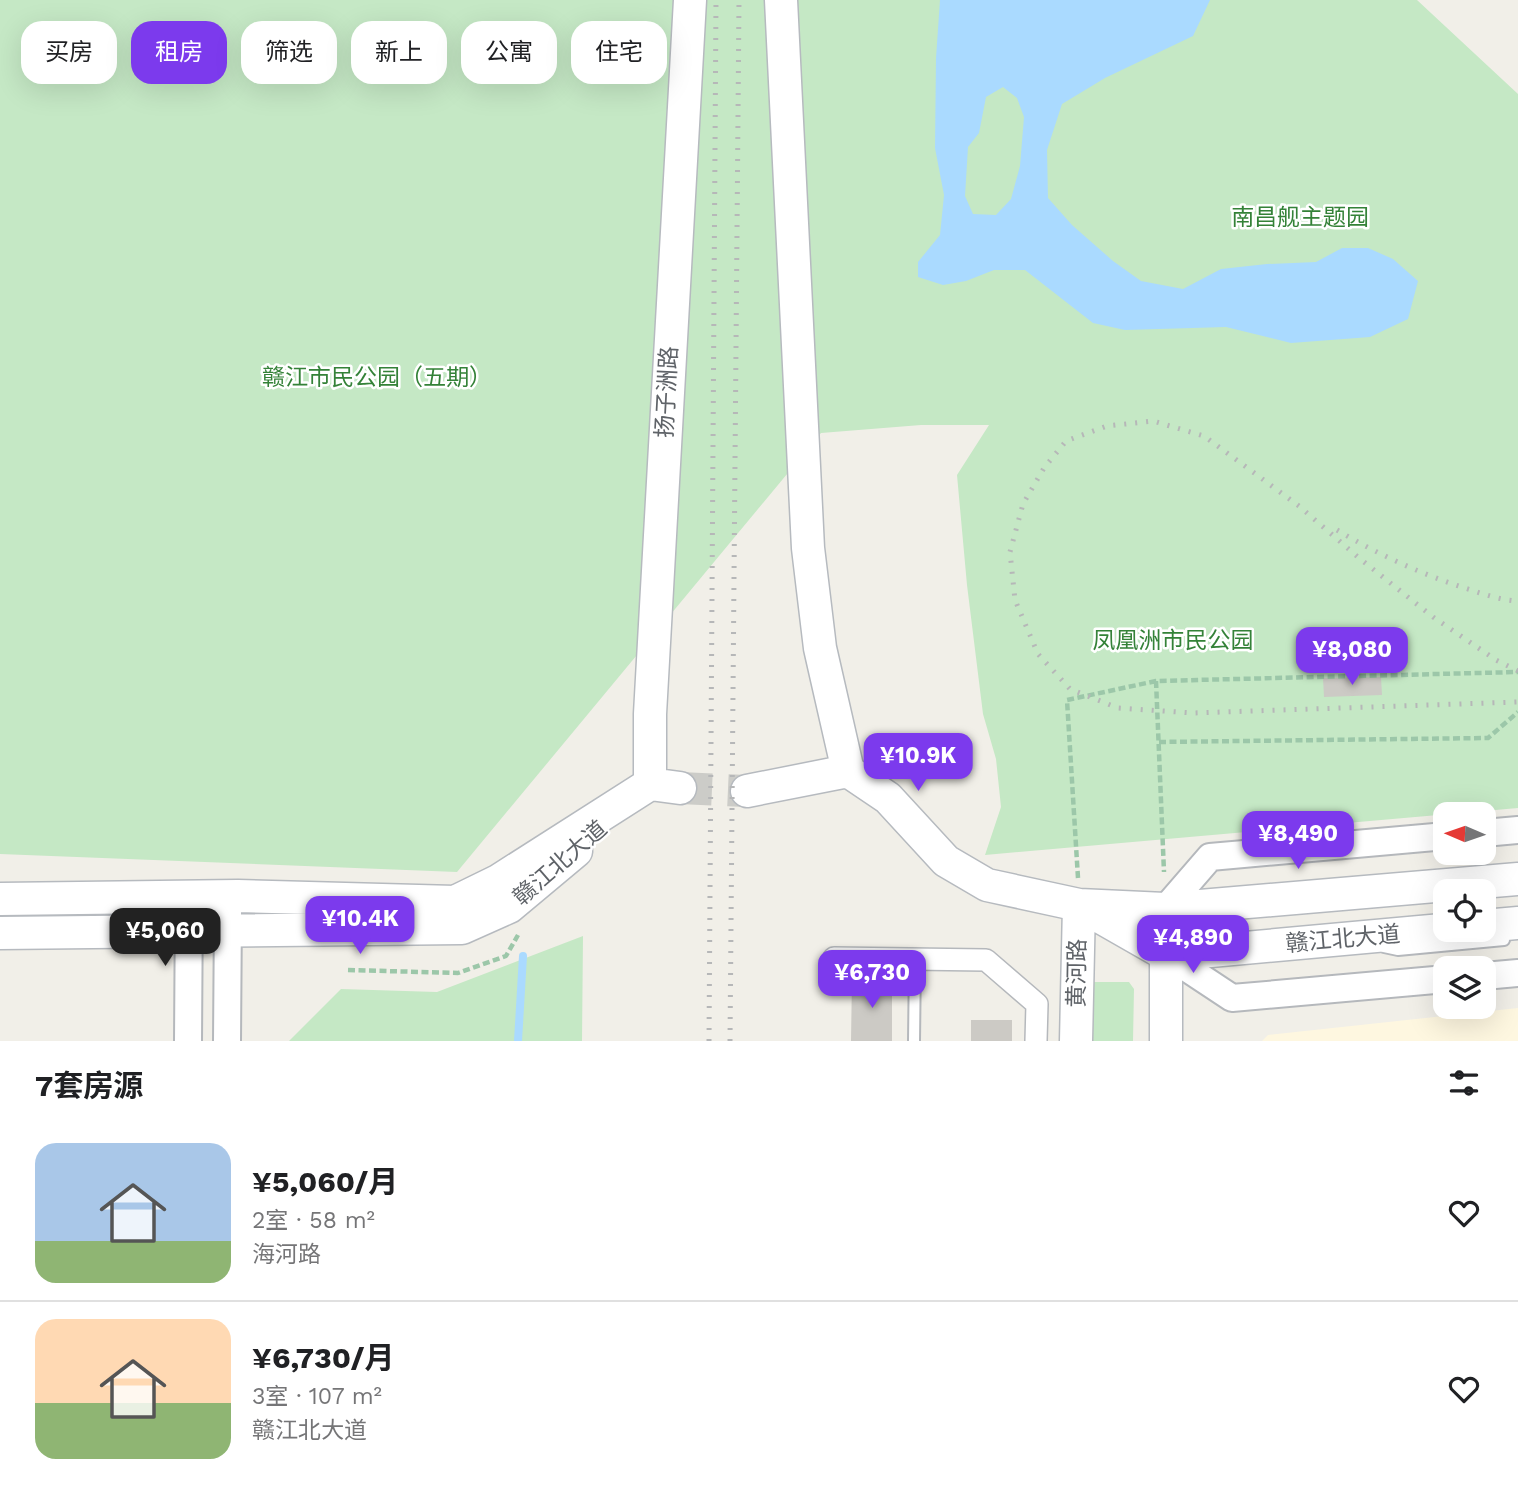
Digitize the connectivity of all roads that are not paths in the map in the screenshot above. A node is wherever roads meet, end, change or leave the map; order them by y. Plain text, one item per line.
1 (690, 0) edge
2 (780, 0) edge
3 (848, 771) junction
4 (665, 786) junction
5 (747, 791) tunnel mouth
6 (1518, 830) edge
7 (1496, 832) edge
8 (1433, 837) edge
9 (1518, 879) edge
10 (228, 896) junction
11 (189, 897) junction
12 (0, 899) edge
13 (1079, 905) junction
14 (1165, 909) junction
15 (1518, 923) edge
16 (1496, 925) edge
17 (1433, 931) edge
18 (189, 932) junction
19 (228, 932) junction
20 (0, 933) edge
21 (1347, 939) junction
22 (1518, 939) edge
23 (1167, 955) junction
24 (834, 958) dead end
25 (915, 959) junction
26 (1518, 973) edge
27 (1496, 975) edge
28 (1433, 980) edge
29 (188, 1041) edge
30 (226, 1041) edge
31 (914, 1041) edge
32 (1036, 1041) edge
33 (1076, 1041) edge
34 (1166, 1041) edge

1 - 4 main road, 扬子洲路
2 - 3 main road
3 - 5 main road
3 - 13 main road, 赣江北大道
4 - 10 main road, 赣江北大道
4 - 19 main road, 赣江北大道
6 - 7 street
8 - 14 street
9 - 14 main road, 赣江北大道
10 - 11 main road, 赣江北大道
10 - 19 street
11 - 12 main road, 赣江北大道
11 - 18 street
13 - 14 main road, 赣江北大道
13 - 23 main road, 赣江北大道
13 - 33 main road, 黄河路
14 - 23 main road
15 - 16 main road
17 - 21 main road, 赣江北大道
18 - 19 main road, 赣江北大道
18 - 20 main road, 赣江北大道
18 - 29 street
19 - 30 street
21 - 22 lane
21 - 23 main road, 赣江北大道
23 - 28 street
23 - 34 main road
24 - 25 street
25 - 31 lane
25 - 32 street
26 - 27 street

